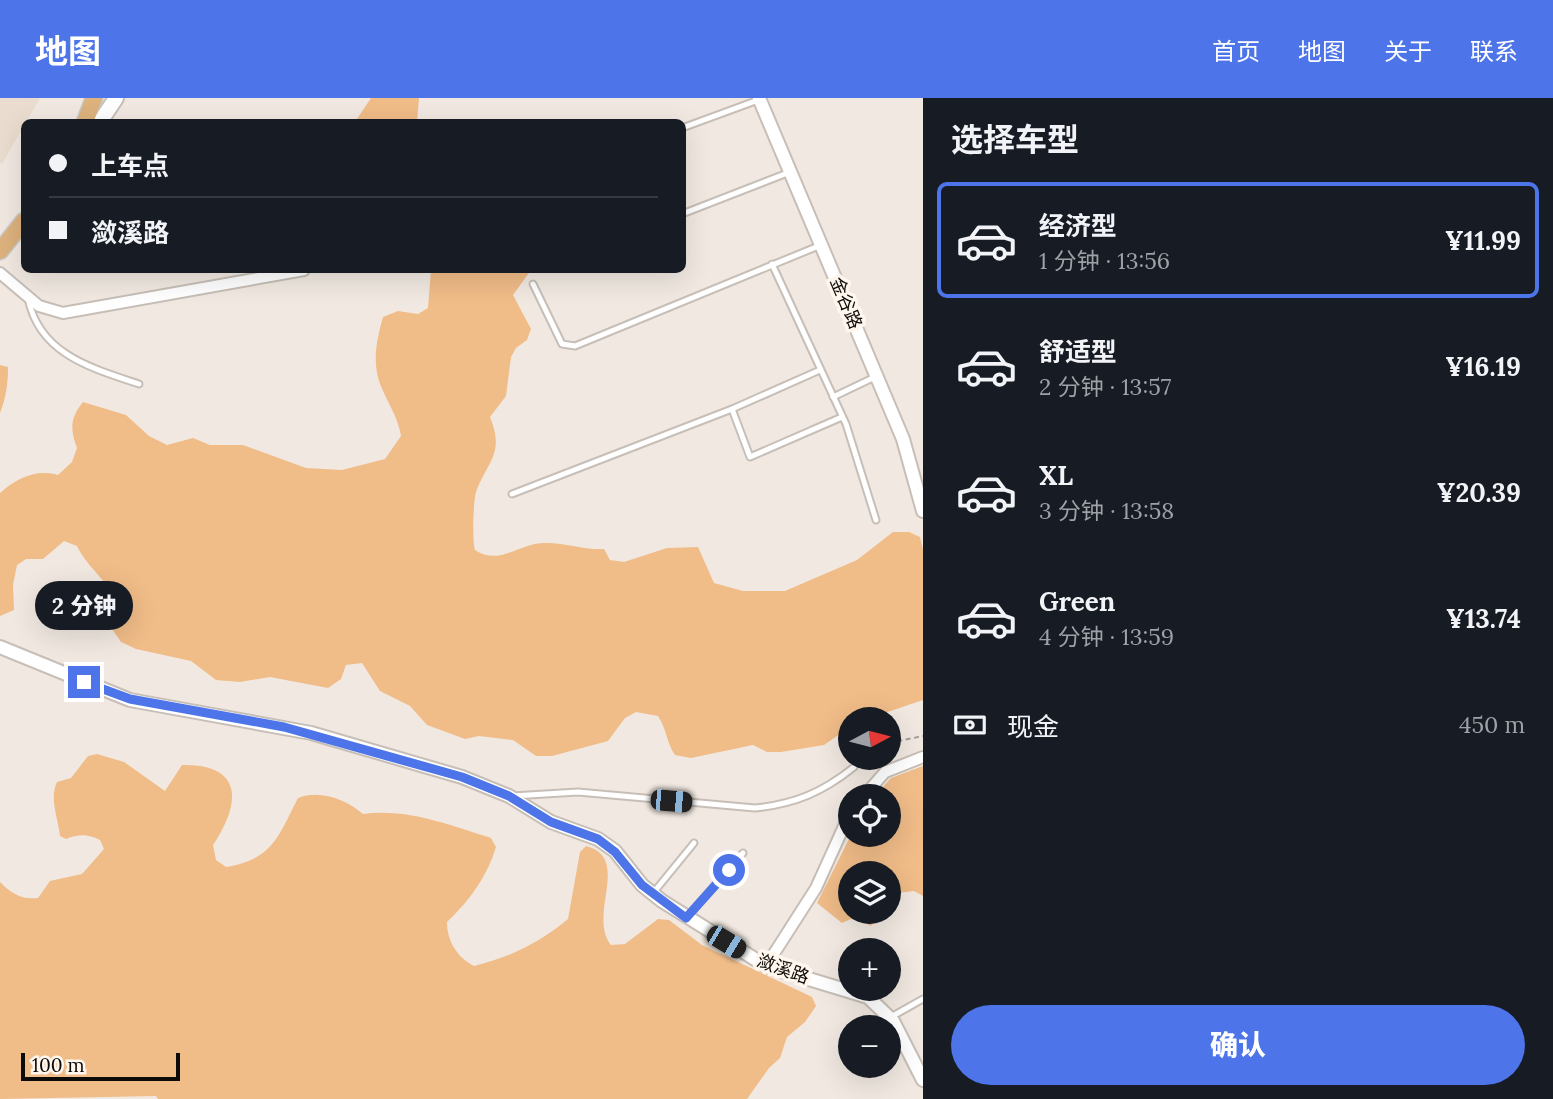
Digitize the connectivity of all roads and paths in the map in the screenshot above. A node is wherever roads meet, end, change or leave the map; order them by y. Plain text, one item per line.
1 (94, 98) edge
2 (116, 98) edge
3 (761, 99) edge
4 (86, 119) edge
5 (102, 119) edge
6 (686, 127) edge
7 (790, 172) junction
8 (686, 212) edge
9 (21, 225) edge
10 (821, 245) junction
11 (0, 251) edge
12 (772, 264) junction
13 (0, 273) edge
14 (287, 273) edge
15 (533, 284) dead end
16 (28, 298) junction
17 (820, 370) junction
18 (877, 376) junction
19 (139, 384) dead end
20 (833, 397) junction
21 (732, 409) junction
22 (842, 417) junction
23 (512, 494) dead end
24 (923, 511) edge
25 (876, 520) dead end
26 (0, 647) edge
27 (923, 736) edge
28 (901, 741) edge
29 (923, 757) edge
30 (850, 770) edge
31 (874, 784) edge
32 (509, 796) junction
33 (838, 839) edge
34 (694, 843) dead end
35 (743, 853) dead end
36 (653, 893) junction
37 (686, 918) junction
38 (766, 966) junction
39 (838, 988) edge
40 (923, 999) edge
41 (873, 1001) edge
42 (889, 1015) edge
43 (895, 1015) edge
44 (901, 1037) edge
45 (923, 1080) edge

1 - 4 main road
2 - 5 main road
3 - 6 lane
3 - 7 street, 金谷路
7 - 8 lane
7 - 10 street, 金谷路
9 - 11 main road
10 - 12 lane
10 - 18 street, 金谷路
12 - 15 lane
12 - 17 lane
13 - 16 street
14 - 16 street
16 - 19 lane
17 - 20 lane
17 - 21 lane
18 - 20 lane
18 - 24 street, 金谷路
20 - 22 lane
21 - 22 lane
21 - 23 lane
22 - 25 lane
26 - 32 street, 潋溪路
27 - 28 path
29 - 31 street
30 - 32 lane
32 - 36 street, 潋溪路
33 - 38 street
34 - 36 lane
35 - 37 lane
36 - 37 street, 潋溪路
37 - 38 street, 潋溪路
38 - 39 street, 潋溪路
40 - 43 lane
41 - 42 street, 潋溪路
44 - 45 street, 潋溪路

